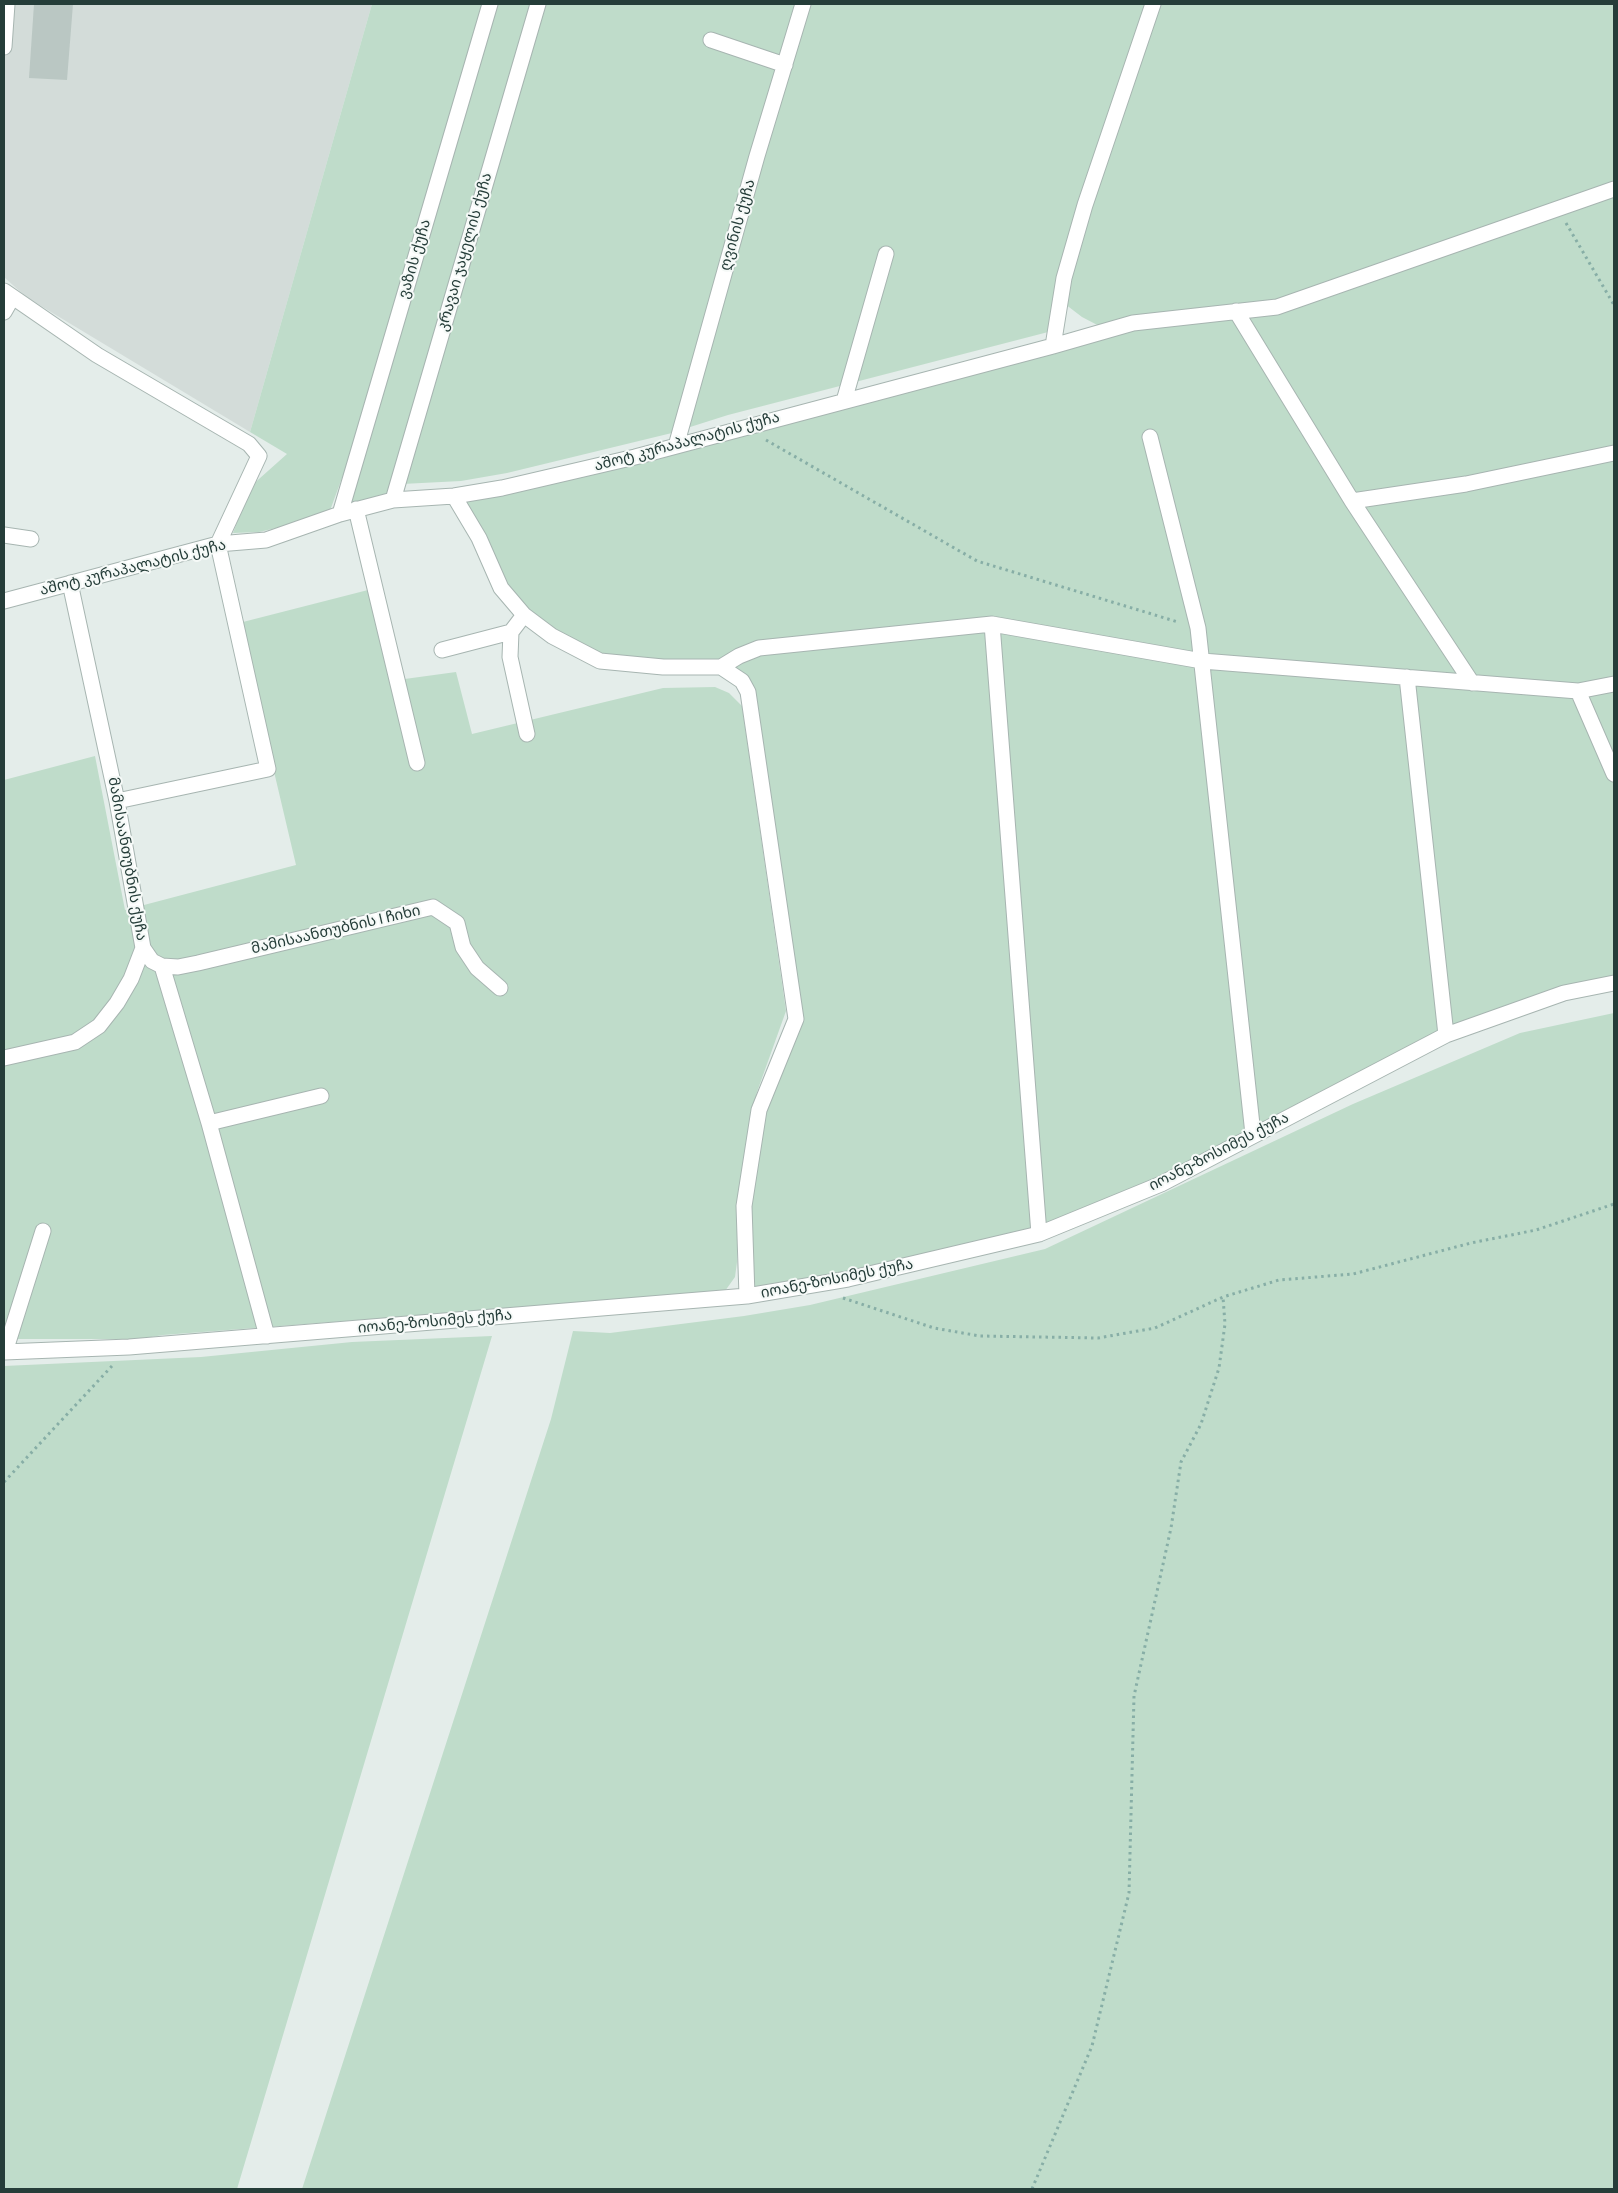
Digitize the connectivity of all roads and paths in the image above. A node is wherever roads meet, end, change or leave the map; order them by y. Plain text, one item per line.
1 (7, 4) edge
2 (490, 4) edge
3 (538, 4) edge
4 (803, 4) edge
5 (1153, 4) edge
6 (711, 40) dead end
7 (4, 47) edge
8 (785, 65) junction
9 (1614, 188) edge
10 (1558, 208) junction
11 (886, 254) dead end
12 (8, 294) edge
13 (1614, 305) edge
14 (1236, 311) junction
15 (4, 312) edge
16 (1053, 346) junction
17 (844, 401) junction
18 (744, 427) junction
19 (1150, 437) dead end
20 (676, 446) junction
21 (1614, 453) edge
22 (454, 496) junction
23 (393, 500) junction
24 (1352, 501) junction
25 (356, 510) junction
26 (340, 514) junction
27 (4, 535) edge
28 (31, 539) dead end
29 (218, 544) junction
30 (70, 583) junction
31 (4, 601) edge
32 (524, 616) junction
33 (992, 624) junction
34 (1198, 628) junction
35 (511, 632) junction
36 (442, 650) dead end
37 (1202, 661) junction
38 (721, 667) junction
39 (1407, 678) junction
40 (1472, 683) junction
41 (1614, 684) edge
42 (1578, 691) junction
43 (527, 734) dead end
44 (417, 763) dead end
45 (1614, 774) edge
46 (118, 801) junction
47 (143, 948) junction
48 (162, 966) junction
49 (1614, 983) edge
50 (500, 988) dead end
51 (1446, 1035) junction
52 (4, 1058) edge
53 (321, 1096) dead end
54 (209, 1124) junction
55 (1253, 1134) junction
56 (1614, 1204) edge
57 (43, 1230) dead end
58 (1039, 1234) junction
59 (746, 1296) junction
60 (841, 1297) dead end
61 (1223, 1297) junction
62 (267, 1336) junction
63 (129, 1347) junction
64 (4, 1352) edge
65 (4, 1482) edge
66 (1032, 2189) edge

1 - 7 street
2 - 26 street, ვაზის ქუჩა
3 - 23 street, კრავაი ჯაყელის ქუჩა
4 - 8 street, ღვინის ქუჩა
5 - 16 street
6 - 8 street
8 - 20 street, ღვინის ქუჩა
9 - 10 street, აშოტ კურაპალატის ქუჩა
10 - 13 path
10 - 14 street, აშოტ კურაპალატის ქუჩა
11 - 17 street
12 - 15 street
12 - 29 street
14 - 16 street, აშოტ კურაპალატის ქუჩა
14 - 24 street
16 - 17 street, აშოტ კურაპალატის ქუჩა
17 - 18 street, აშოტ კურაპალატის ქუჩა
18 - 20 street, აშოტ კურაპალატის ქუჩა
18 - 34 path
19 - 34 street
20 - 22 street, აშოტ კურაპალატის ქუჩა
21 - 24 street
22 - 23 street, აშოტ კურაპალატის ქუჩა
22 - 32 street
23 - 25 street, აშოტ კურაპალატის ქუჩა
24 - 40 street
25 - 26 street, აშოტ კურაპალატის ქუჩა
25 - 44 street
26 - 29 street, აშოტ კურაპალატის ქუჩა
27 - 28 street
29 - 30 street, აშოტ კურაპალატის ქუჩა
29 - 46 street
30 - 31 street, აშოტ კურაპალატის ქუჩა
30 - 46 street, მამისაანთუბნის ქუჩა
32 - 35 street
32 - 38 street
33 - 37 street
33 - 38 street
33 - 58 street
34 - 37 street
35 - 36 street
35 - 43 street
37 - 39 street
37 - 55 street
38 - 59 street
39 - 40 street
39 - 51 street
40 - 42 street
41 - 42 street
42 - 45 street
46 - 47 street, მამისაანთუბნის ქუჩა
47 - 48 street
47 - 52 street, მამისაანთუბნის ქუჩა
48 - 50 street, მამისაანთუბნის I ჩიხი
48 - 54 street
49 - 51 street, იოანე-ზოსიმეს ქუჩა
51 - 55 street, იოანე-ზოსიმეს ქუჩა
53 - 54 street
54 - 62 street
55 - 58 street, იოანე-ზოსიმეს ქუჩა
56 - 61 path
57 - 64 street
58 - 59 street, იოანე-ზოსიმეს ქუჩა
59 - 62 street, იოანე-ზოსიმეს ქუჩა
60 - 61 path
61 - 66 path
62 - 63 street, იოანე-ზოსიმეს ქუჩა
63 - 64 street, იოანე-ზოსიმეს ქუჩა
63 - 65 path

